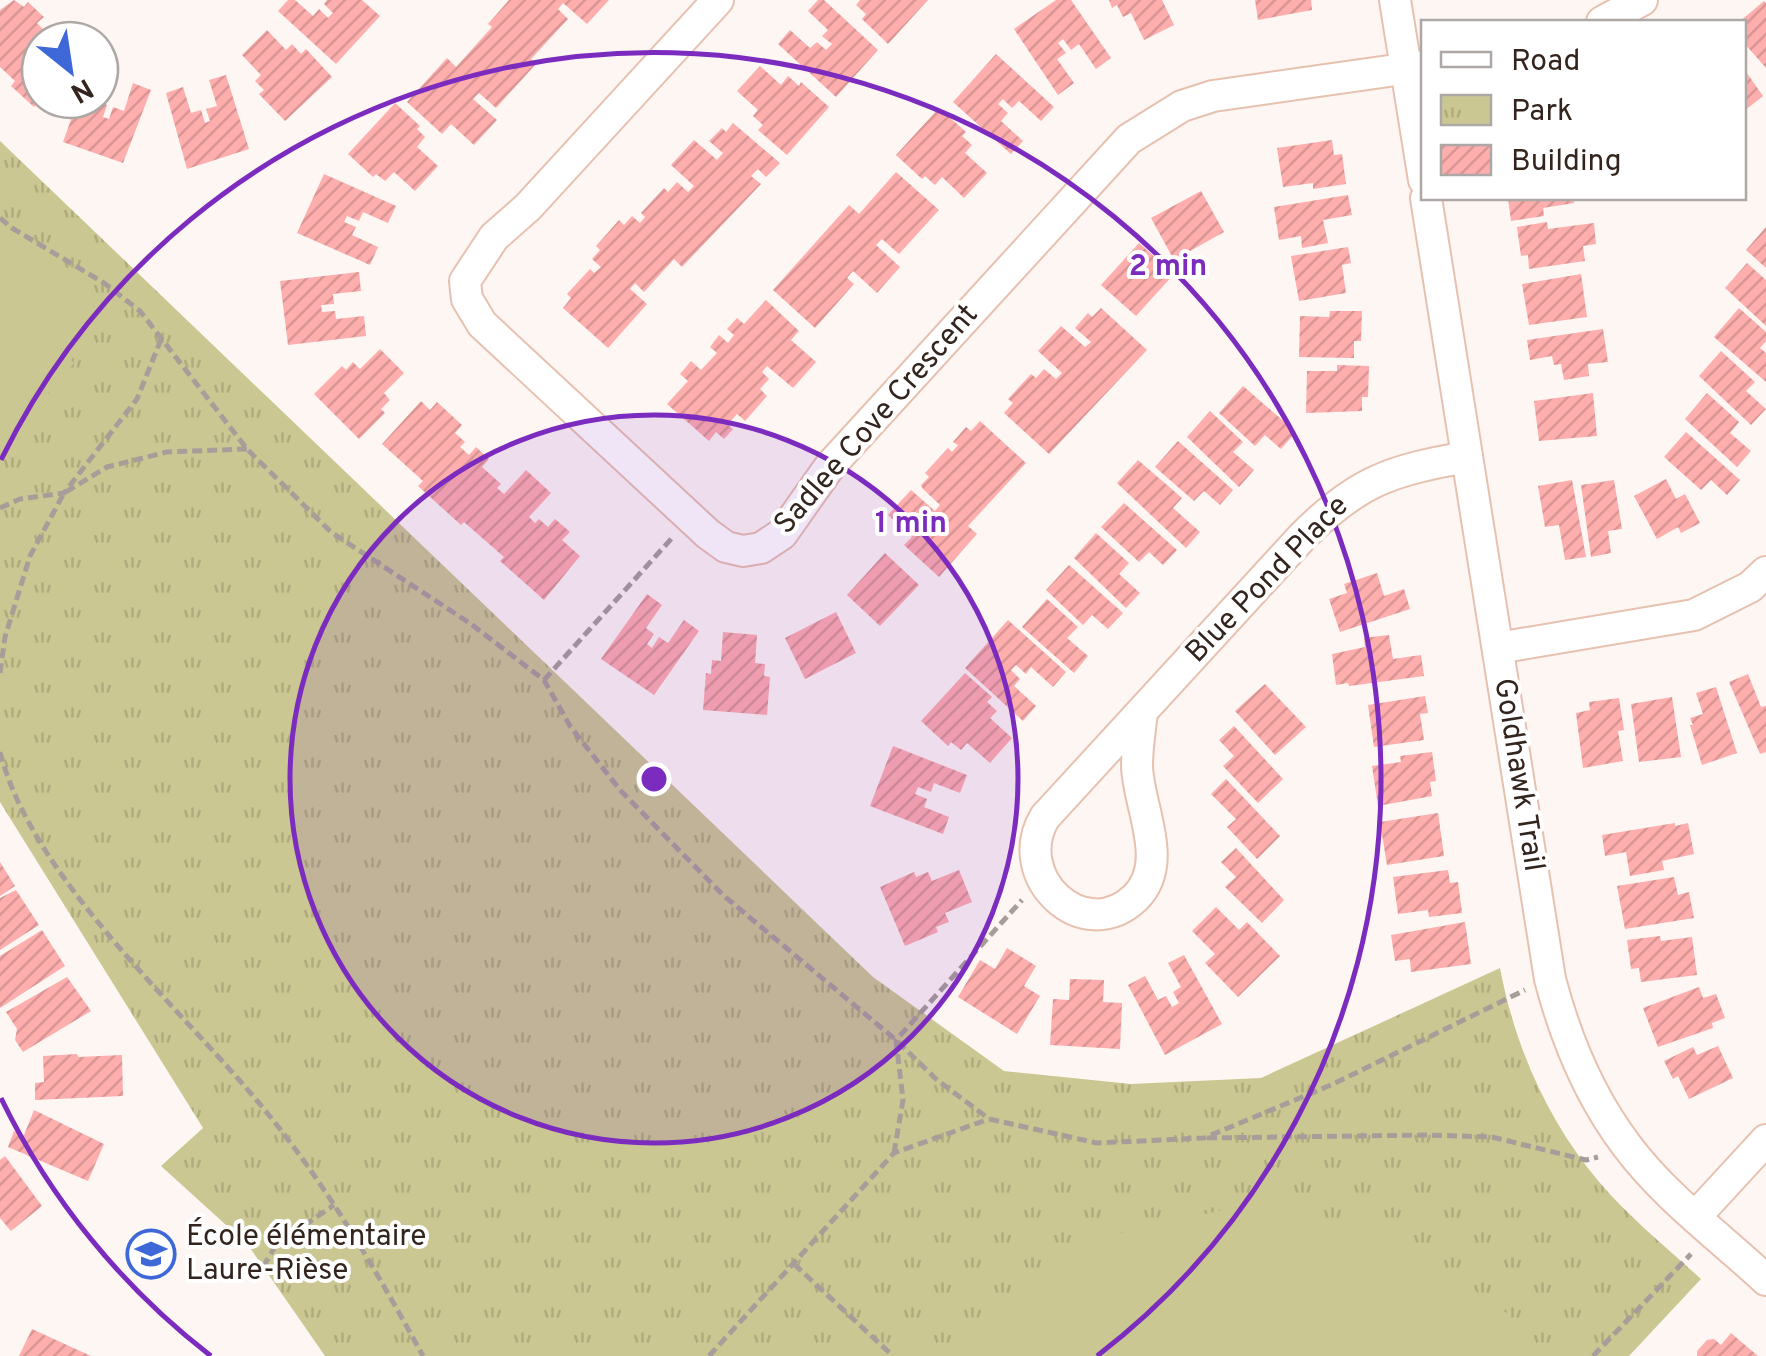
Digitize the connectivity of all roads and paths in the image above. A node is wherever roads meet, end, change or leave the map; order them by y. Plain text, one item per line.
1 (718, 0) edge
2 (1395, 0) edge
3 (1642, 0) edge
4 (1606, 20) edge
5 (1415, 67) edge
6 (1421, 142) edge
7 (1426, 200) edge
8 (0, 218) edge
9 (162, 336) junction
10 (247, 449) junction
11 (1468, 457) junction
12 (64, 494) junction
13 (0, 508) edge
14 (692, 518) junction
15 (1766, 572) edge
16 (3, 635) edge
17 (1498, 648) junction
18 (0, 673) edge
19 (544, 680) junction
20 (1142, 712) junction
21 (0, 752) edge
22 (1042, 880) junction
23 (1510, 997) dead end
24 (896, 1040) junction
25 (989, 1120) junction
26 (1204, 1138) junction
27 (1766, 1140) edge
28 (894, 1153) junction
29 (1586, 1160) dead end
30 (334, 1205) junction
31 (1696, 1216) junction
32 (1683, 1259) dead end
33 (794, 1264) junction
34 (264, 1267) dead end
35 (1766, 1280) edge
36 (423, 1356) edge
37 (709, 1356) edge
38 (893, 1356) edge
39 (1593, 1356) edge

1 - 14 street, Sadlee Cove Crescent
2 - 5 street
3 - 4 street
5 - 6 street
5 - 14 street, Sadlee Cove Crescent
7 - 11 street, Goldhawk Trail
8 - 9 path
9 - 10 path
9 - 12 path
10 - 12 path
10 - 19 path
11 - 17 street, Goldhawk Trail
11 - 20 street, Blue Pond Place
12 - 13 path
12 - 16 path
14 - 19 path
15 - 17 street
16 - 18 path
17 - 31 street, Goldhawk Trail
19 - 24 path
20 - 22 street, Blue Pond Place
20 - 22 street
21 - 30 path
22 - 24 path
23 - 26 path
24 - 25 path
24 - 28 path
25 - 26 path
25 - 28 path
26 - 29 path
27 - 31 street
28 - 33 path
30 - 34 path
30 - 36 path
31 - 35 street, Goldhawk Trail
32 - 39 path
33 - 37 path
33 - 38 path

